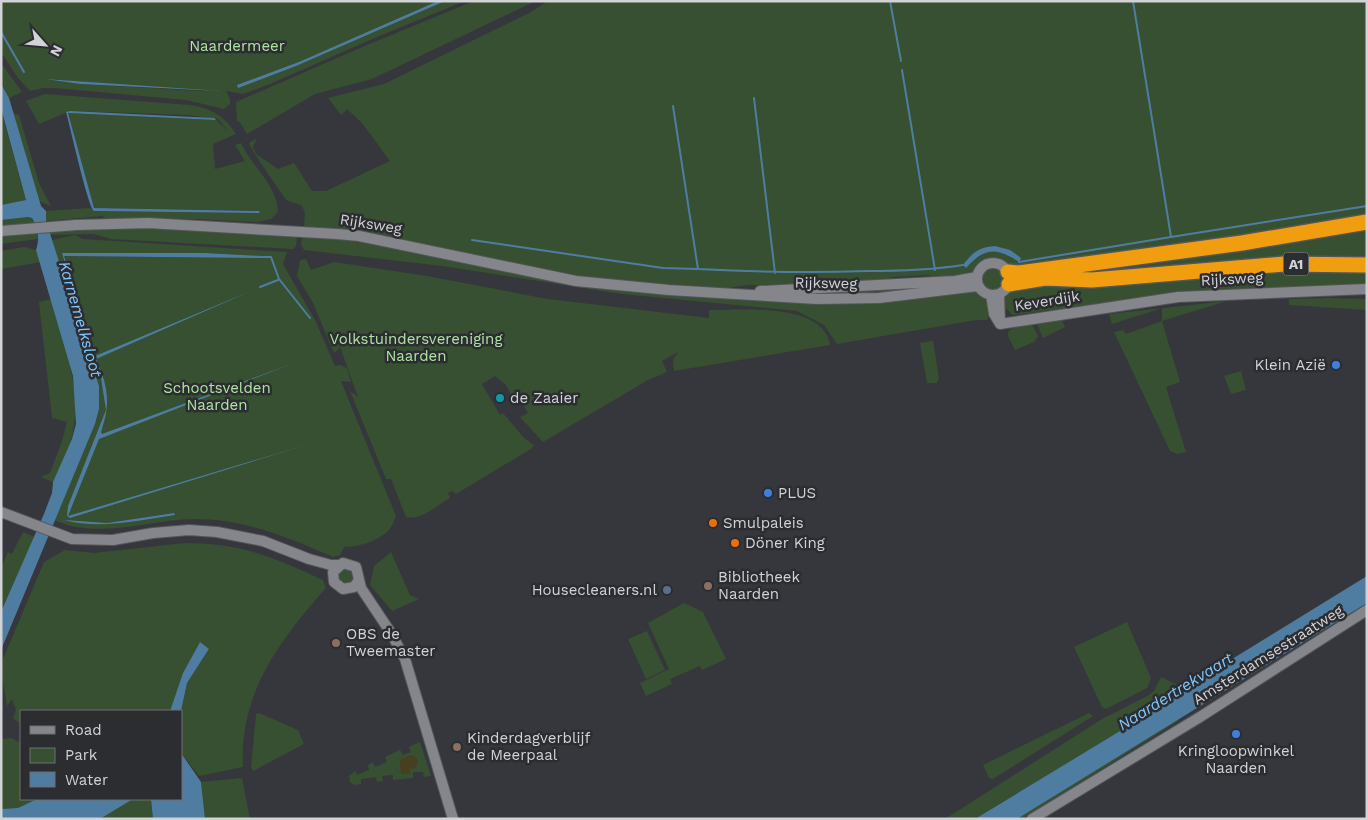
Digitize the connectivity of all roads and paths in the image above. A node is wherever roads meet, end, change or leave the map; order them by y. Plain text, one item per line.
1 (1367, 222) edge
2 (1, 231) edge
3 (1367, 265) edge
4 (978, 281) junction
5 (1002, 286) junction
6 (1367, 289) edge
7 (1099, 307) joint
8 (1, 512) edge
9 (310, 559) junction
10 (338, 565) junction
11 (333, 578) junction
12 (358, 580) junction
13 (346, 589) junction
14 (1367, 610) edge
15 (407, 672) junction
16 (453, 819) edge
17 (1032, 819) edge

1 - 5 highway, A1
2 - 4 main road, Rijksweg
3 - 5 highway, A1
4 - 5 main road
4 - 5 main road
5 - 7 main road, Keverdijk
6 - 7 main road, Rijksweg
8 - 9 main road
9 - 10 main road
9 - 11 main road
10 - 11 main road
10 - 12 main road
11 - 13 main road
12 - 13 main road
12 - 15 main road
13 - 15 main road
14 - 17 main road, Amsterdamsestraatweg
15 - 16 main road

